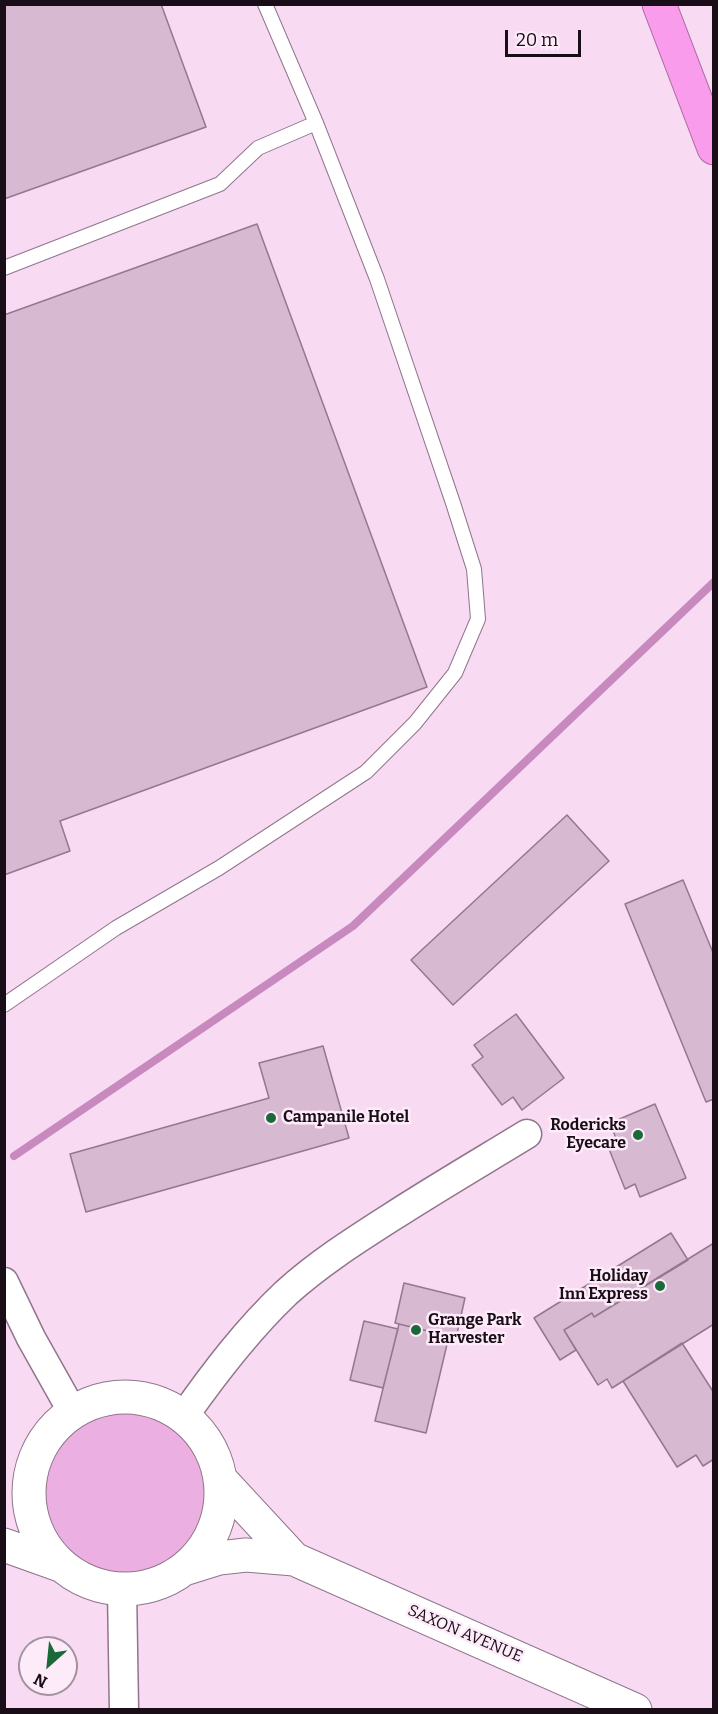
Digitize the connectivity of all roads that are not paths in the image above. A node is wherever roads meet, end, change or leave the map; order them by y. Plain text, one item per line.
1 (265, 4) edge
2 (659, 4) edge
3 (699, 111) junction
4 (316, 123) junction
5 (714, 148) edge
6 (714, 175) edge
7 (4, 268) edge
8 (4, 1005) edge
9 (527, 1134) dead end
10 (4, 1282) edge
11 (72, 1411) junction
12 (184, 1416) junction
13 (31, 1468) junction
14 (220, 1479) junction
15 (4, 1502) edge
16 (4, 1545) edge
17 (294, 1559) junction
18 (60, 1565) junction
19 (187, 1568) junction
20 (122, 1590) junction
21 (124, 1710) edge
22 (635, 1710) edge

1 - 4 lane
2 - 3 highway
3 - 5 highway
3 - 6 highway
4 - 7 lane
4 - 8 lane
9 - 12 street
10 - 11 street
11 - 12 street
11 - 13 street
12 - 14 street
13 - 15 street
13 - 18 street
14 - 17 street, SAXON AVENUE
14 - 19 street
16 - 18 street
17 - 19 street, SAXON AVENUE
17 - 22 street, SAXON AVENUE
18 - 20 street
19 - 20 street
20 - 21 street

